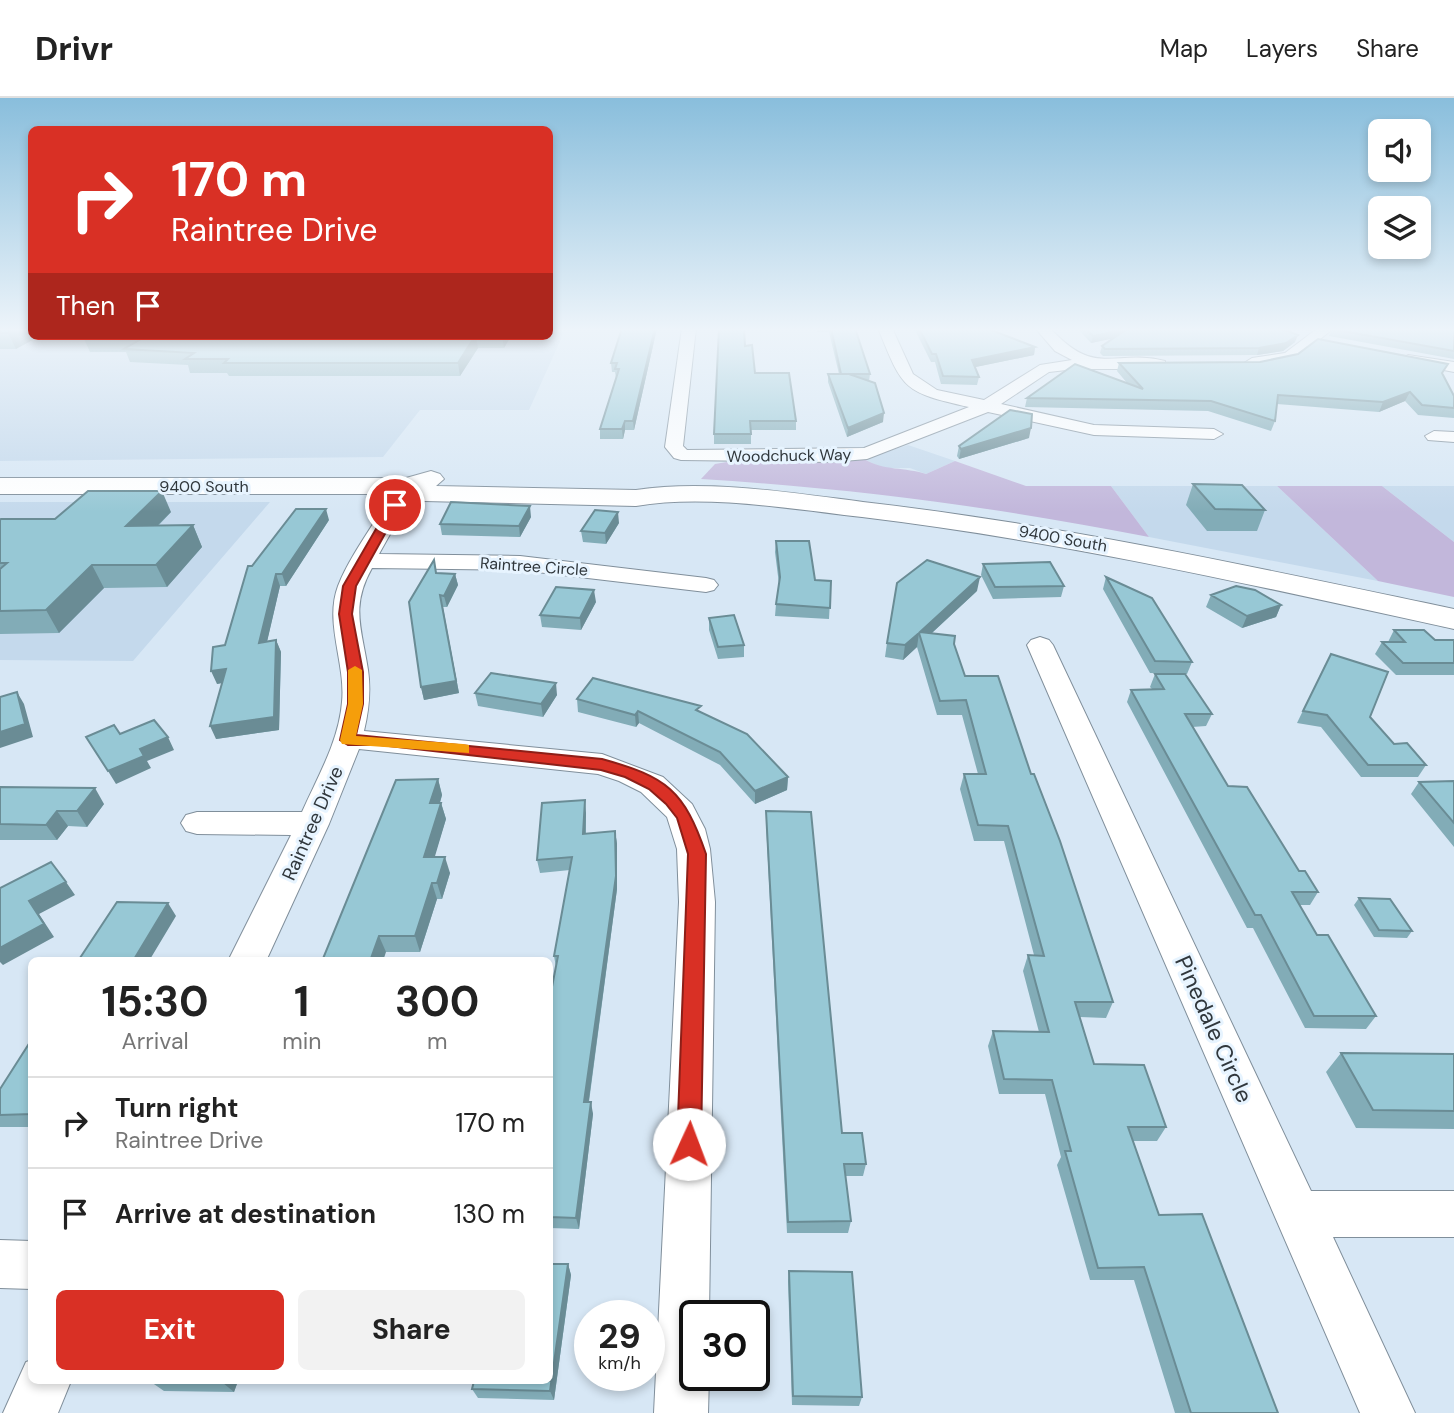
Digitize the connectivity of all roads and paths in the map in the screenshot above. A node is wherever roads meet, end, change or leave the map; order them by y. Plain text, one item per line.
1 (681, 389) edge
2 (923, 389) edge
3 (1012, 389) edge
4 (985, 407) junction
5 (1213, 434) dead end
6 (1434, 436) dead end
7 (1454, 438) edge
8 (0, 486) edge
9 (407, 486) junction
10 (362, 561) junction
11 (706, 585) dead end
12 (1454, 619) edge
13 (1040, 645) dead end
14 (348, 740) junction
15 (197, 823) dead end
16 (313, 824) junction
17 (249, 957) edge
18 (1298, 1214) junction
19 (1454, 1214) edge
20 (0, 1264) edge
21 (28, 1265) edge
22 (44, 1384) edge
23 (30, 1413) edge
24 (681, 1413) edge
25 (1388, 1413) edge

1 - 4 street, Woodchuck Way
2 - 4 street
3 - 4 street, Woodchuck Way
4 - 5 street
6 - 7 street
8 - 9 main road, 9400 South
9 - 10 street, Raintree Drive
9 - 12 main road, 9400 South
10 - 11 street, Raintree Circle
10 - 14 street, Raintree Drive
13 - 18 street, Pinedale Circle
14 - 16 street, Raintree Drive
14 - 24 street
15 - 16 street
16 - 17 street, Raintree Drive
18 - 19 street
18 - 25 street, Pinedale Circle
20 - 21 street
22 - 23 street

